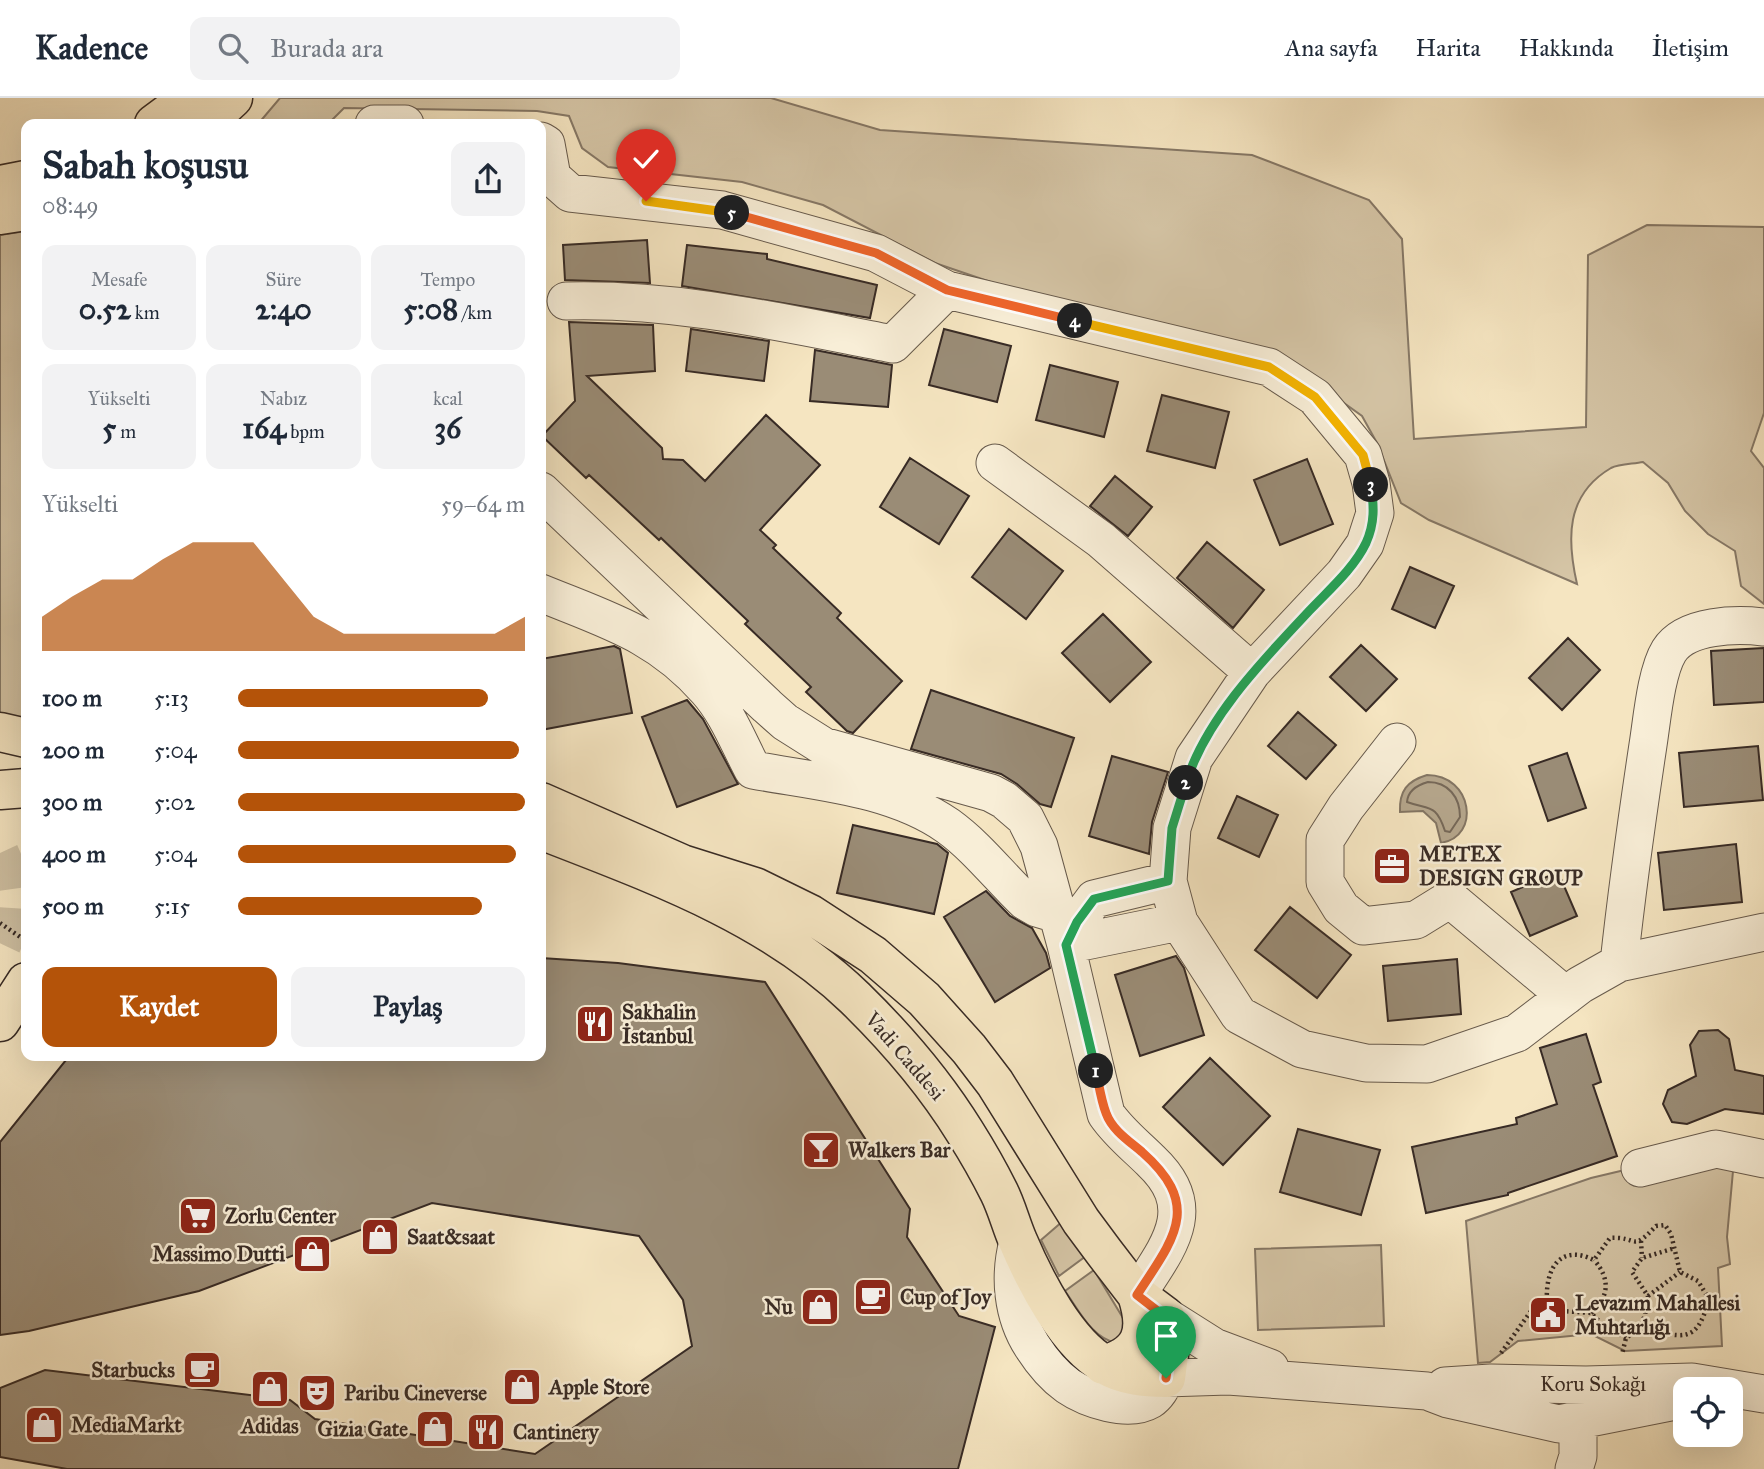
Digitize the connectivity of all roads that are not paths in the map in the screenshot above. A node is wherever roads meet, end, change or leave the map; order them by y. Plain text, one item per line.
1 (188, 98) edge
2 (233, 98) edge
3 (161, 119) edge
4 (210, 119) edge
5 (546, 144) edge
6 (21, 181) edge
7 (0, 185) edge
8 (21, 212) edge
9 (0, 215) edge
10 (947, 290) junction
11 (566, 301) dead end
12 (995, 463) dead end
13 (546, 496) edge
14 (546, 595) edge
15 (1764, 627) edge
16 (1252, 672) junction
17 (0, 732) edge
18 (21, 737) edge
19 (1397, 742) dead end
20 (546, 804) edge
21 (546, 832) edge
22 (1168, 881) junction
23 (1179, 922) junction
24 (1062, 929) junction
25 (1764, 932) edge
26 (1619, 963) junction
27 (21, 990) edge
28 (1566, 996) junction
29 (21, 1015) edge
30 (0, 1022) edge
31 (0, 1037) edge
32 (1764, 1159) edge
33 (1640, 1168) dead end
34 (1018, 1242) junction
35 (1151, 1305) junction
36 (1103, 1365) junction
37 (1166, 1378) junction
38 (1315, 1382) junction
39 (1545, 1384) junction
40 (1427, 1391) junction
41 (1751, 1393) edge
42 (1673, 1401) edge
43 (1588, 1403) junction
44 (1541, 1420) junction
45 (1574, 1469) edge

1 - 3 main road
2 - 4 main road
5 - 10 street
6 - 7 main road
8 - 9 main road
10 - 11 street
10 - 16 street
12 - 16 street
13 - 24 street
14 - 24 street
15 - 26 street
16 - 22 street
17 - 18 main road
19 - 28 street
20 - 35 main road
21 - 34 main road, Vadi Caddesi
22 - 23 street
22 - 24 street
23 - 24 street
23 - 28 street
24 - 35 street
25 - 26 street
26 - 28 street
27 - 30 main road
29 - 31 street
32 - 33 street
34 - 36 main road, Vadi Caddesi
34 - 37 street
35 - 36 main road
35 - 37 main road
35 - 38 street, Koru Sokağı
36 - 37 main road, Vadi Caddesi
37 - 38 street, Koru Sokağı
38 - 40 street, Koru Sokağı
39 - 40 street, Koru Sokağı
39 - 43 street, Koru Sokağı
39 - 44 street
40 - 44 street, Koru Sokağı
41 - 43 street, Koru Sokağı
42 - 43 street, Koru Sokağı
43 - 44 street, Koru Sokağı
43 - 45 street

